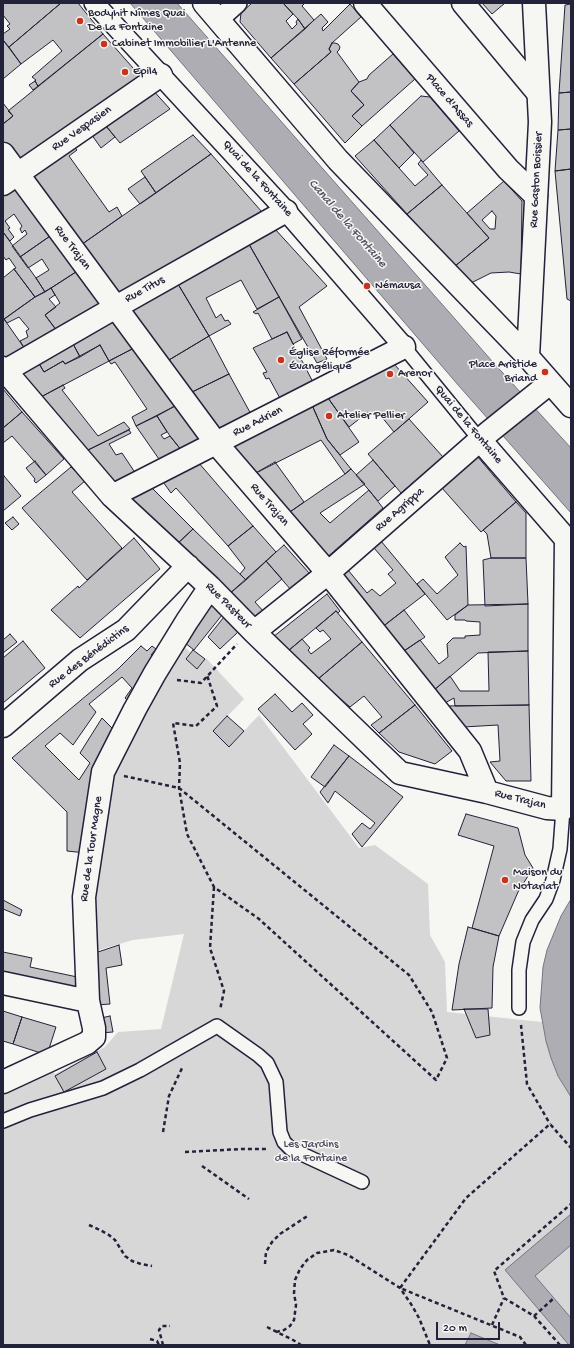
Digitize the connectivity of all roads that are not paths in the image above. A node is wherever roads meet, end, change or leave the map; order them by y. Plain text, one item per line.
1 (94, 3) edge
2 (204, 3) edge
3 (237, 3) edge
4 (364, 3) edge
5 (463, 3) edge
6 (534, 3) edge
7 (218, 20) junction
8 (161, 75) junction
9 (538, 93) junction
10 (3, 154) edge
11 (10, 179) edge
12 (536, 196) junction
13 (286, 211) junction
14 (116, 307) junction
15 (404, 347) junction
16 (528, 357) junction
17 (4, 370) edge
18 (548, 385) junction
19 (571, 406) edge
20 (484, 436) junction
21 (216, 443) junction
22 (112, 496) junction
23 (188, 566) junction
24 (328, 573) junction
25 (210, 587) junction
26 (253, 631) junction
27 (3, 726) edge
28 (487, 792) junction
29 (563, 808) junction
30 (3, 983) edge
31 (88, 1001) junction
32 (519, 1008) road end
33 (3, 1082) edge
34 (3, 1121) edge
35 (362, 1182) dead end

1 - 8 street, Quai de la Fontaine
2 - 7 street
3 - 7 street
4 - 12 street, Place d'Assas
5 - 9 street
6 - 9 street, Rue Gaston Boissier
7 - 16 street
8 - 11 street, Rue Vespasien
8 - 13 street, Quai de la Fontaine
9 - 12 street, Rue Gaston Boissier
10 - 11 street, Rue Trajan
11 - 14 street, Rue Trajan
12 - 16 street, Rue Gaston Boissier
13 - 14 street, Rue Titus
13 - 15 street, Quai de la Fontaine
14 - 17 street, Rue Titus
14 - 21 street, Rue Trajan
15 - 20 lane, Quai de la Fontaine
15 - 21 street, Rue Adrien
16 - 18 street
17 - 22 street, Rue Pasteur
18 - 19 street
18 - 20 street, Rue Agrippa
20 - 24 street, Rue Agrippa
20 - 29 street, Quai de la Fontaine
21 - 22 street, Rue Adrien
21 - 24 street, Rue Trajan
22 - 23 street, Rue Pasteur
23 - 25 street, Rue Pasteur
23 - 27 street, Rue des Bénédictins
24 - 26 street, Rue Agrippa
24 - 28 street, Rue Trajan
25 - 26 street, Rue Pasteur
25 - 31 street, Rue de la Tour Magne
26 - 28 street, Rue Pasteur
28 - 29 street, Rue Trajan
29 - 32 lane
30 - 31 street
31 - 33 street, Rue de la Tour Magne
34 - 35 lane

